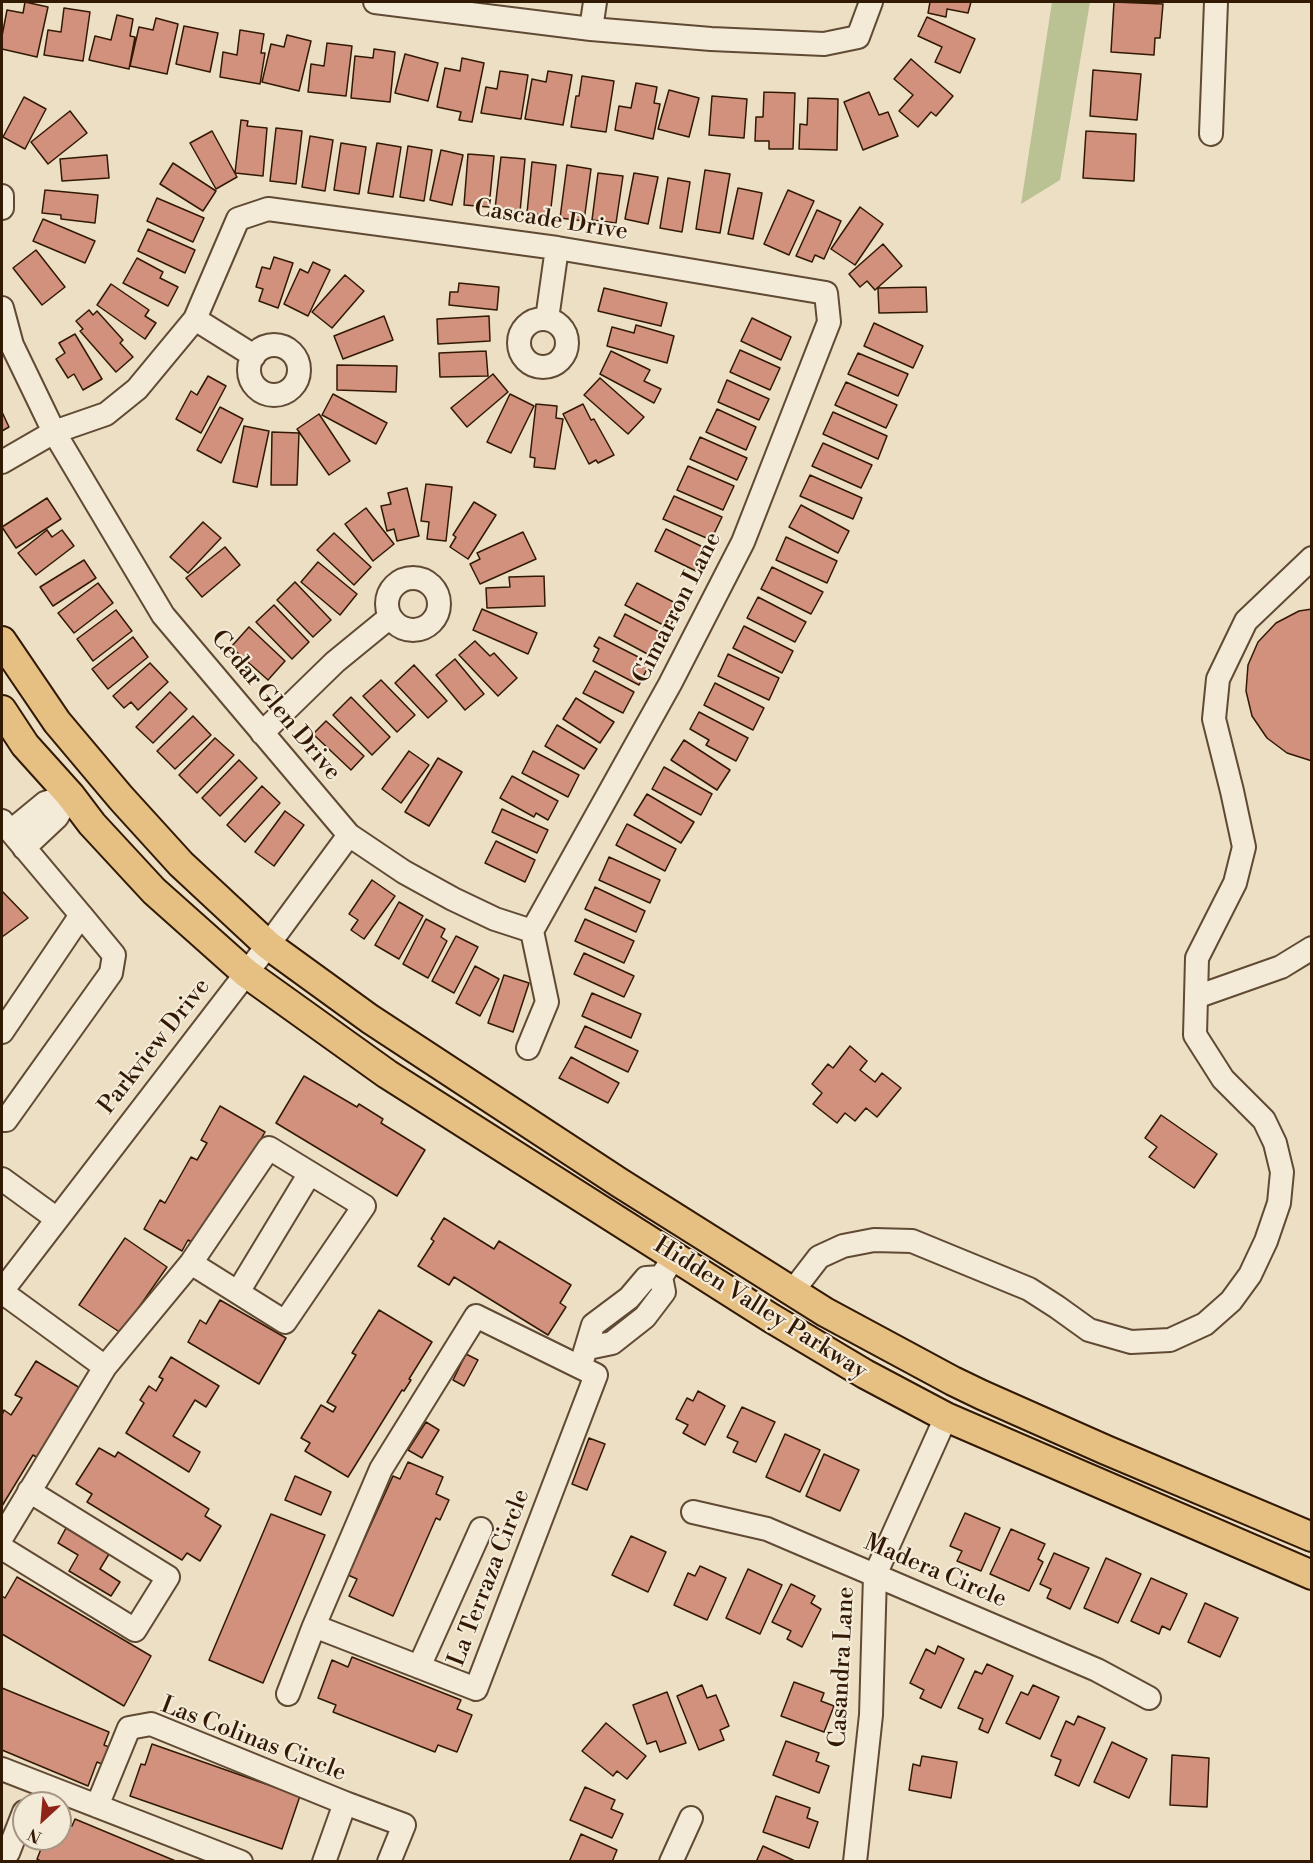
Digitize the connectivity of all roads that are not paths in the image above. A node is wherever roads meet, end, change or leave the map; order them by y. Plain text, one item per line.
1 (375, 2) edge
2 (595, 2) edge
3 (871, 2) edge
4 (1216, 2) edge
5 (591, 29) junction
6 (1211, 134) dead end
7 (2, 196) edge
8 (2, 208) edge
9 (557, 248) junction
10 (826, 293) joint
11 (2, 308) edge
12 (195, 319) junction
13 (547, 319) dead end
14 (254, 356) dead end
15 (54, 432) junction
16 (2, 462) edge
17 (1311, 558) edge
18 (390, 617) dead end
19 (2, 641) edge
20 (2, 710) edge
21 (262, 733) junction
22 (69, 795) junction
23 (12, 833) edge
24 (349, 835) junction
25 (81, 915) junction
26 (532, 931) junction
27 (268, 945) junction
28 (1311, 948) edge
29 (246, 973) junction
30 (1196, 997) junction
31 (2, 1032) edge
32 (528, 1048) dead end
33 (2, 1120) edge
34 (310, 1173) junction
35 (2, 1179) edge
36 (620, 1183) junction
37 (57, 1219) junction
38 (191, 1263) junction
39 (668, 1267) junction
40 (2, 1292) edge
41 (238, 1292) junction
42 (792, 1292) junction
43 (825, 1312) junction
44 (608, 1315) junction
45 (626, 1332) junction
46 (584, 1357) junction
47 (105, 1367) junction
48 (946, 1417) junction
49 (1106, 1450) junction
50 (29, 1491) junction
51 (693, 1512) dead end
52 (481, 1529) dead end
53 (2, 1537) edge
54 (1311, 1537) edge
55 (2, 1548) edge
56 (874, 1575) junction
57 (1311, 1575) edge
58 (314, 1626) junction
59 (419, 1668) junction
60 (288, 1694) dead end
61 (1149, 1698) dead end
62 (2, 1769) edge
63 (30, 1791) edge
64 (72, 1801) edge
65 (345, 1803) junction
66 (97, 1806) junction
67 (691, 1818) dead end
68 (12, 1843) edge
69 (8, 1853) dead end
70 (241, 1862) edge
71 (324, 1862) edge
72 (389, 1862) edge
73 (671, 1862) edge
74 (855, 1862) edge

1 - 5 street
2 - 5 street
3 - 5 street
4 - 6 street
7 - 8 street
9 - 10 street, Cascade Drive
9 - 12 street, Cascade Drive
9 - 13 street
10 - 26 street, Cimarron Lane
11 - 15 street, Cedar Glen Drive
12 - 14 street
12 - 15 street
15 - 16 street
15 - 21 street, Cedar Glen Drive
17 - 30 street
18 - 21 street
19 - 27 main road, Hidden Valley Parkway
20 - 22 main road, Hidden Valley Parkway
21 - 24 street, Cedar Glen Drive
22 - 23 street
22 - 29 main road, Hidden Valley Parkway
23 - 25 street
24 - 26 street, Cedar Glen Drive
24 - 27 street, Parkview Drive
25 - 31 street
25 - 33 street
26 - 32 street
27 - 29 street, Parkview Drive
27 - 36 main road, Hidden Valley Parkway
28 - 30 street
29 - 37 street, Parkview Drive
29 - 39 main road, Hidden Valley Parkway
30 - 42 street
34 - 38 street
34 - 41 street
34 - 41 street
35 - 37 street
36 - 39 main road
36 - 42 main road, Hidden Valley Parkway
37 - 40 street, Parkview Drive
38 - 41 street
38 - 47 street
39 - 44 street
39 - 45 street
39 - 48 main road, Hidden Valley Parkway
40 - 47 street
42 - 43 main road, Hidden Valley Parkway
43 - 48 main road
43 - 49 main road, Hidden Valley Parkway
44 - 45 street
44 - 46 street
45 - 46 street
46 - 58 street, La Terraza Circle
46 - 59 street, La Terraza Circle
47 - 50 street
48 - 49 main road
48 - 56 street, Casandra Lane
48 - 57 main road, Hidden Valley Parkway
49 - 54 main road, Hidden Valley Parkway
50 - 53 street
50 - 55 street
51 - 56 street, Madera Circle
52 - 59 street
56 - 61 street, Madera Circle
56 - 74 street, Casandra Lane
58 - 59 street, La Terraza Circle
58 - 60 street, La Terraza Circle
62 - 63 street
64 - 66 street
65 - 66 street, Las Colinas Circle
65 - 71 street, Las Colinas Circle
65 - 72 street
66 - 70 street
67 - 73 street
68 - 69 street

